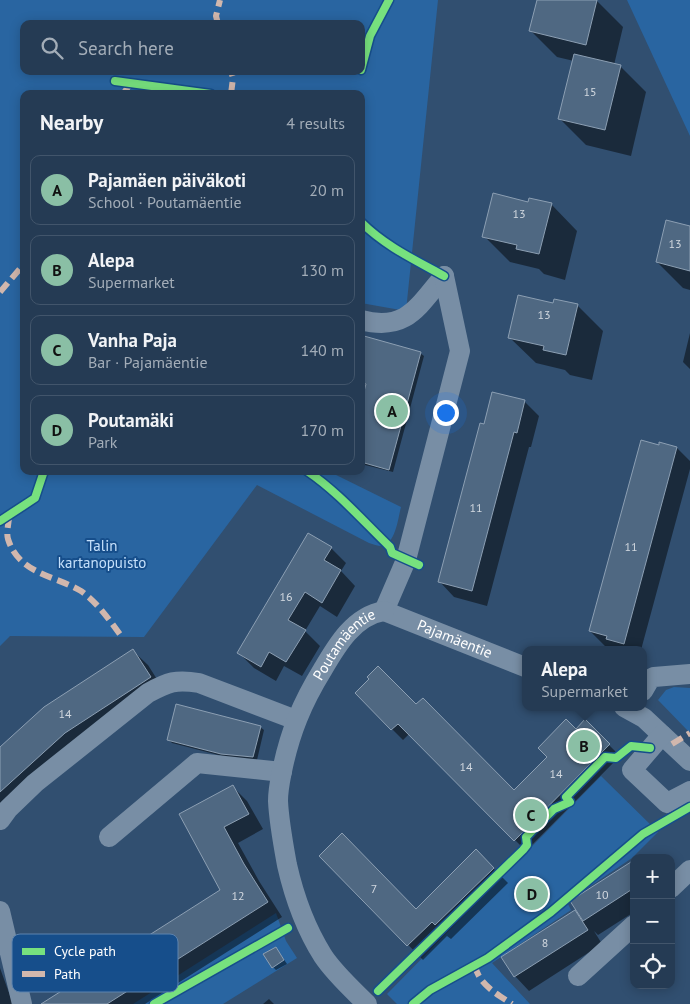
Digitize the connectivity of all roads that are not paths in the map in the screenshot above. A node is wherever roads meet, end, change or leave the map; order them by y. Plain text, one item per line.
1 (365, 321) edge
2 (384, 611) junction
3 (522, 667) edge
4 (690, 674) edge
5 (647, 684) edge
6 (634, 711) edge
7 (296, 720) junction
8 (662, 735) junction
9 (690, 761) edge
10 (282, 772) junction
11 (690, 791) edge
12 (0, 820) edge
13 (109, 837) dead end
14 (690, 870) edge
15 (675, 884) edge
16 (0, 911) edge
17 (630, 929) edge
18 (12, 962) edge
19 (578, 976) dead end
20 (367, 1004) edge

1 - 2 street, Poutamäentie
2 - 3 street, Pajamäentie
2 - 7 street, Poutamäentie
4 - 5 street
6 - 8 street
7 - 10 street, Poutamäentie
7 - 12 street
8 - 9 street
8 - 11 street
10 - 13 street
10 - 20 street, Poutamäentie
14 - 15 street
16 - 18 street
17 - 19 street

